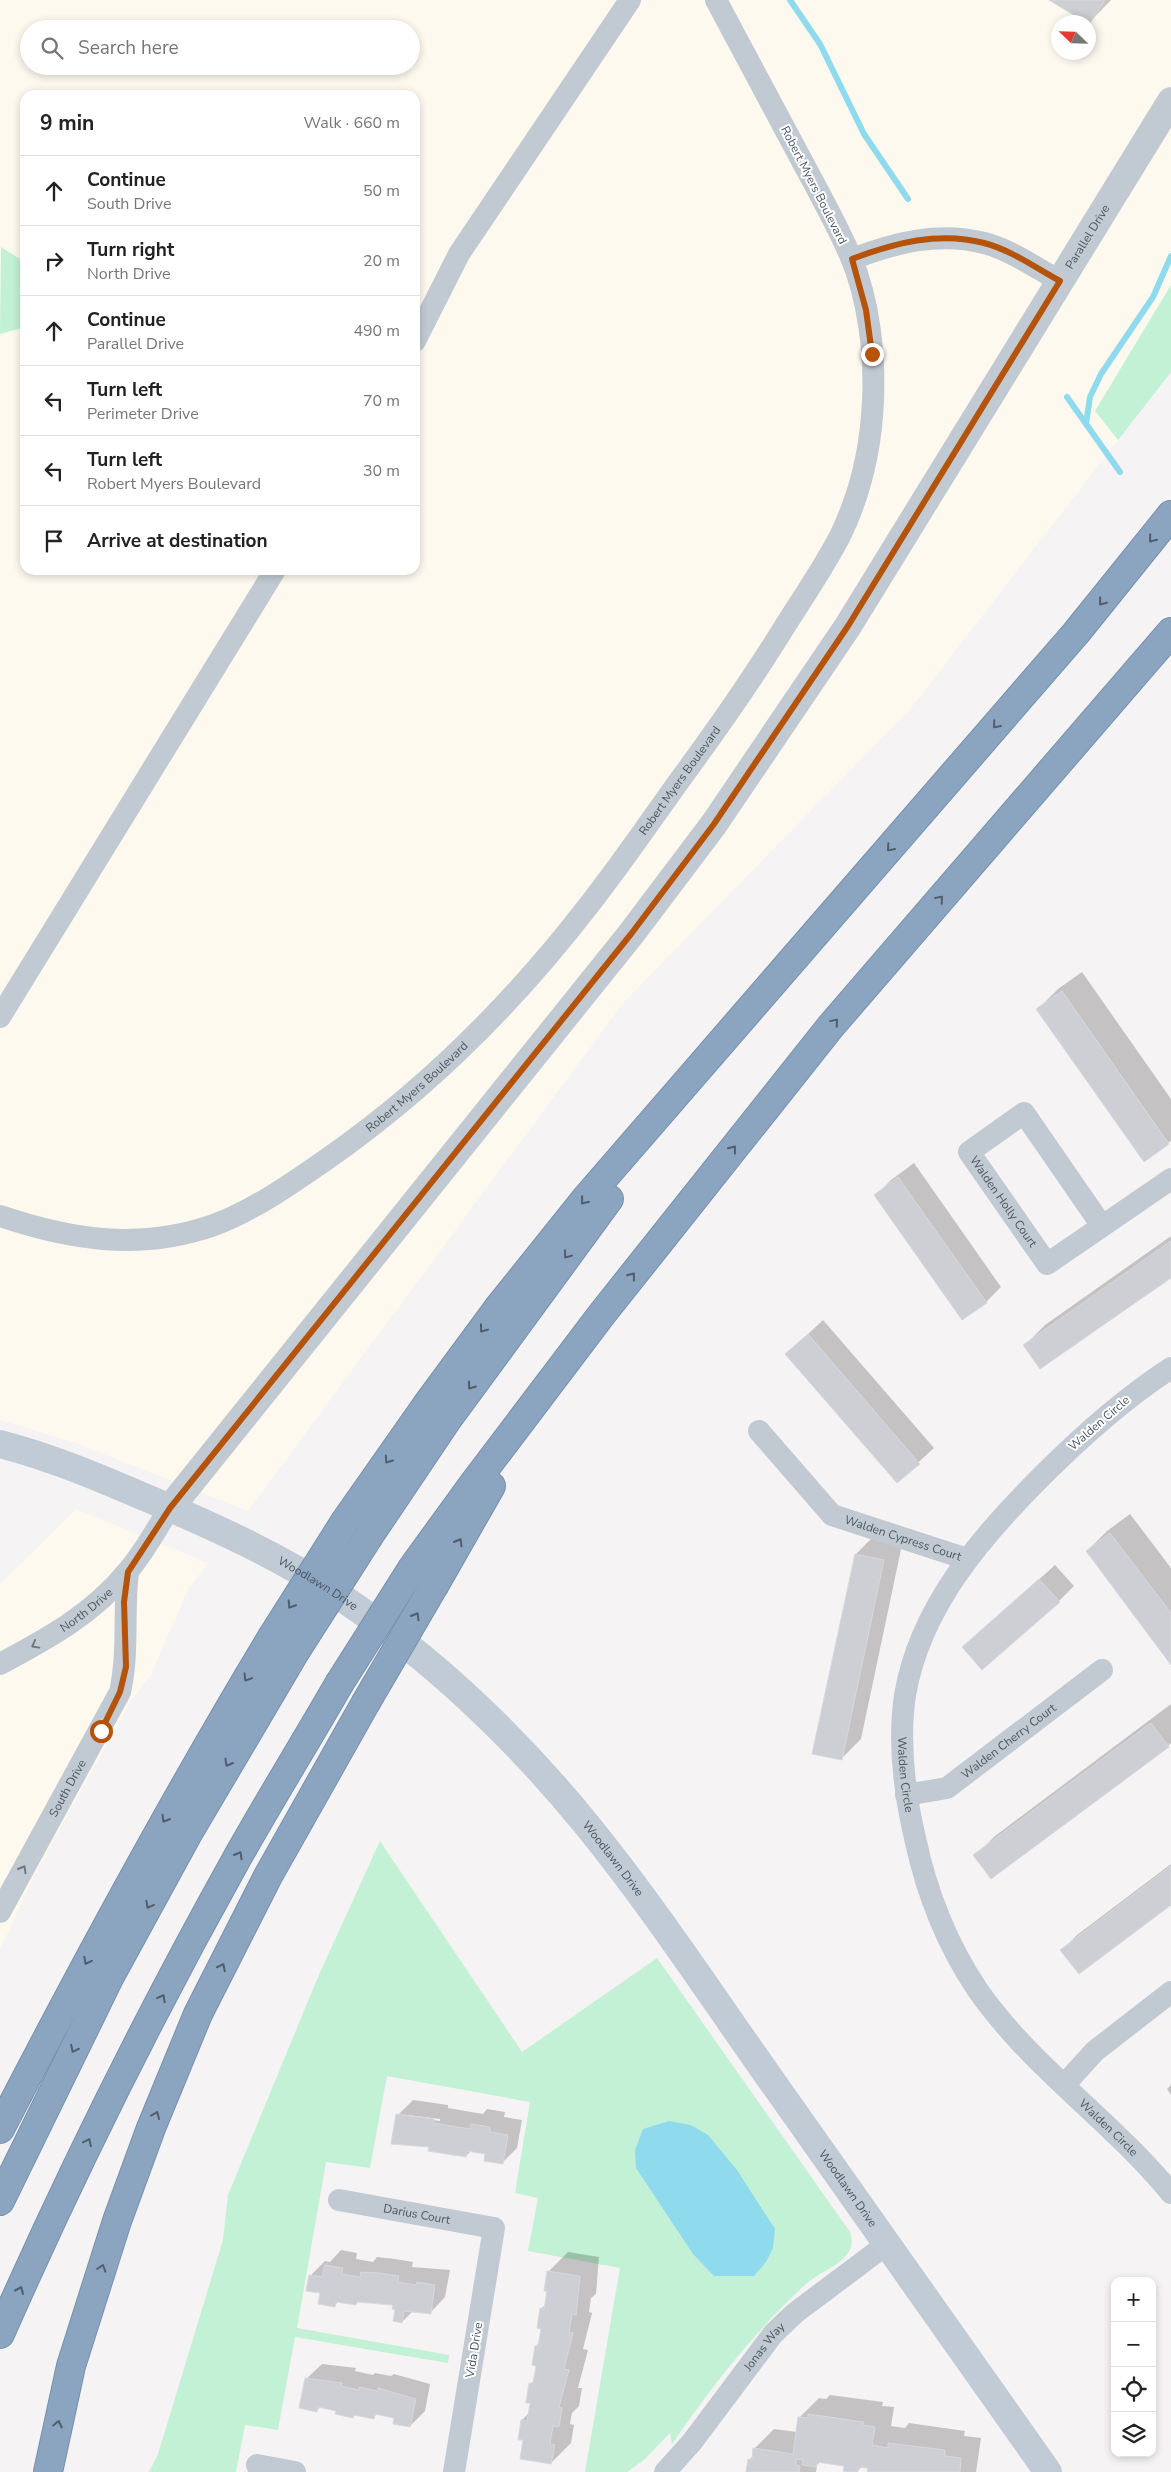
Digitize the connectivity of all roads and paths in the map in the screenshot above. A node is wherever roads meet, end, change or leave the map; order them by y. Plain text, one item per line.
1 (630, 0) edge
2 (716, 0) edge
3 (1171, 101) edge
4 (852, 259) junction
5 (1060, 281) junction
6 (420, 331) edge
7 (1171, 515) edge
8 (272, 575) edge
9 (1171, 632) edge
10 (787, 966) junction
11 (0, 1017) edge
12 (1171, 1179) edge
13 (0, 1216) edge
14 (1102, 1226) junction
15 (602, 1314) junction
16 (1171, 1368) edge
17 (759, 1431) dead end
18 (0, 1444) edge
19 (170, 1508) junction
20 (967, 1559) junction
21 (128, 1572) junction
22 (0, 1664) edge
23 (1102, 1670) dead end
24 (906, 1795) junction
25 (0, 1912) edge
26 (1171, 1992) edge
27 (1064, 2085) junction
28 (0, 2129) edge
29 (1171, 2193) edge
30 (339, 2200) dead end
31 (0, 2202) edge
32 (494, 2228) joint
33 (887, 2244) junction
34 (0, 2334) edge
35 (257, 2465) dead end
36 (48, 2472) edge
37 (295, 2472) edge
38 (454, 2472) edge
39 (665, 2472) edge
40 (1048, 2472) edge

1 - 6 street
2 - 4 street, Robert Myers Boulevard
3 - 5 street, Parallel Drive
4 - 5 street
4 - 13 street, Robert Myers Boulevard
5 - 19 street, Parallel Drive
7 -> 10 highway
8 - 11 street
15 -> 9 highway
10 -> 28 highway, bridge
10 -> 31 highway, bridge
12 - 14 street, Walden Holly Court
14 - 14 street, Walden Holly Court
34 -> 15 highway, bridge
36 -> 15 highway, bridge
16 - 20 street, Walden Circle
17 - 20 street, Walden Cypress Court
18 - 19 main road, Woodlawn Drive
19 - 21 street, North Drive
19 - 33 main road, Woodlawn Drive
20 - 24 street, Walden Circle
21 -> 22 street, North Drive
25 -> 21 street, South Drive
23 - 24 street, Walden Cherry Court
24 - 27 street, Walden Circle
26 - 27 street
27 - 29 street, Walden Circle
30 - 32 street, Darius Court
32 - 38 street, Vida Drive
33 - 39 street, Jonas Way
33 - 40 main road, Woodlawn Drive
35 - 37 street

